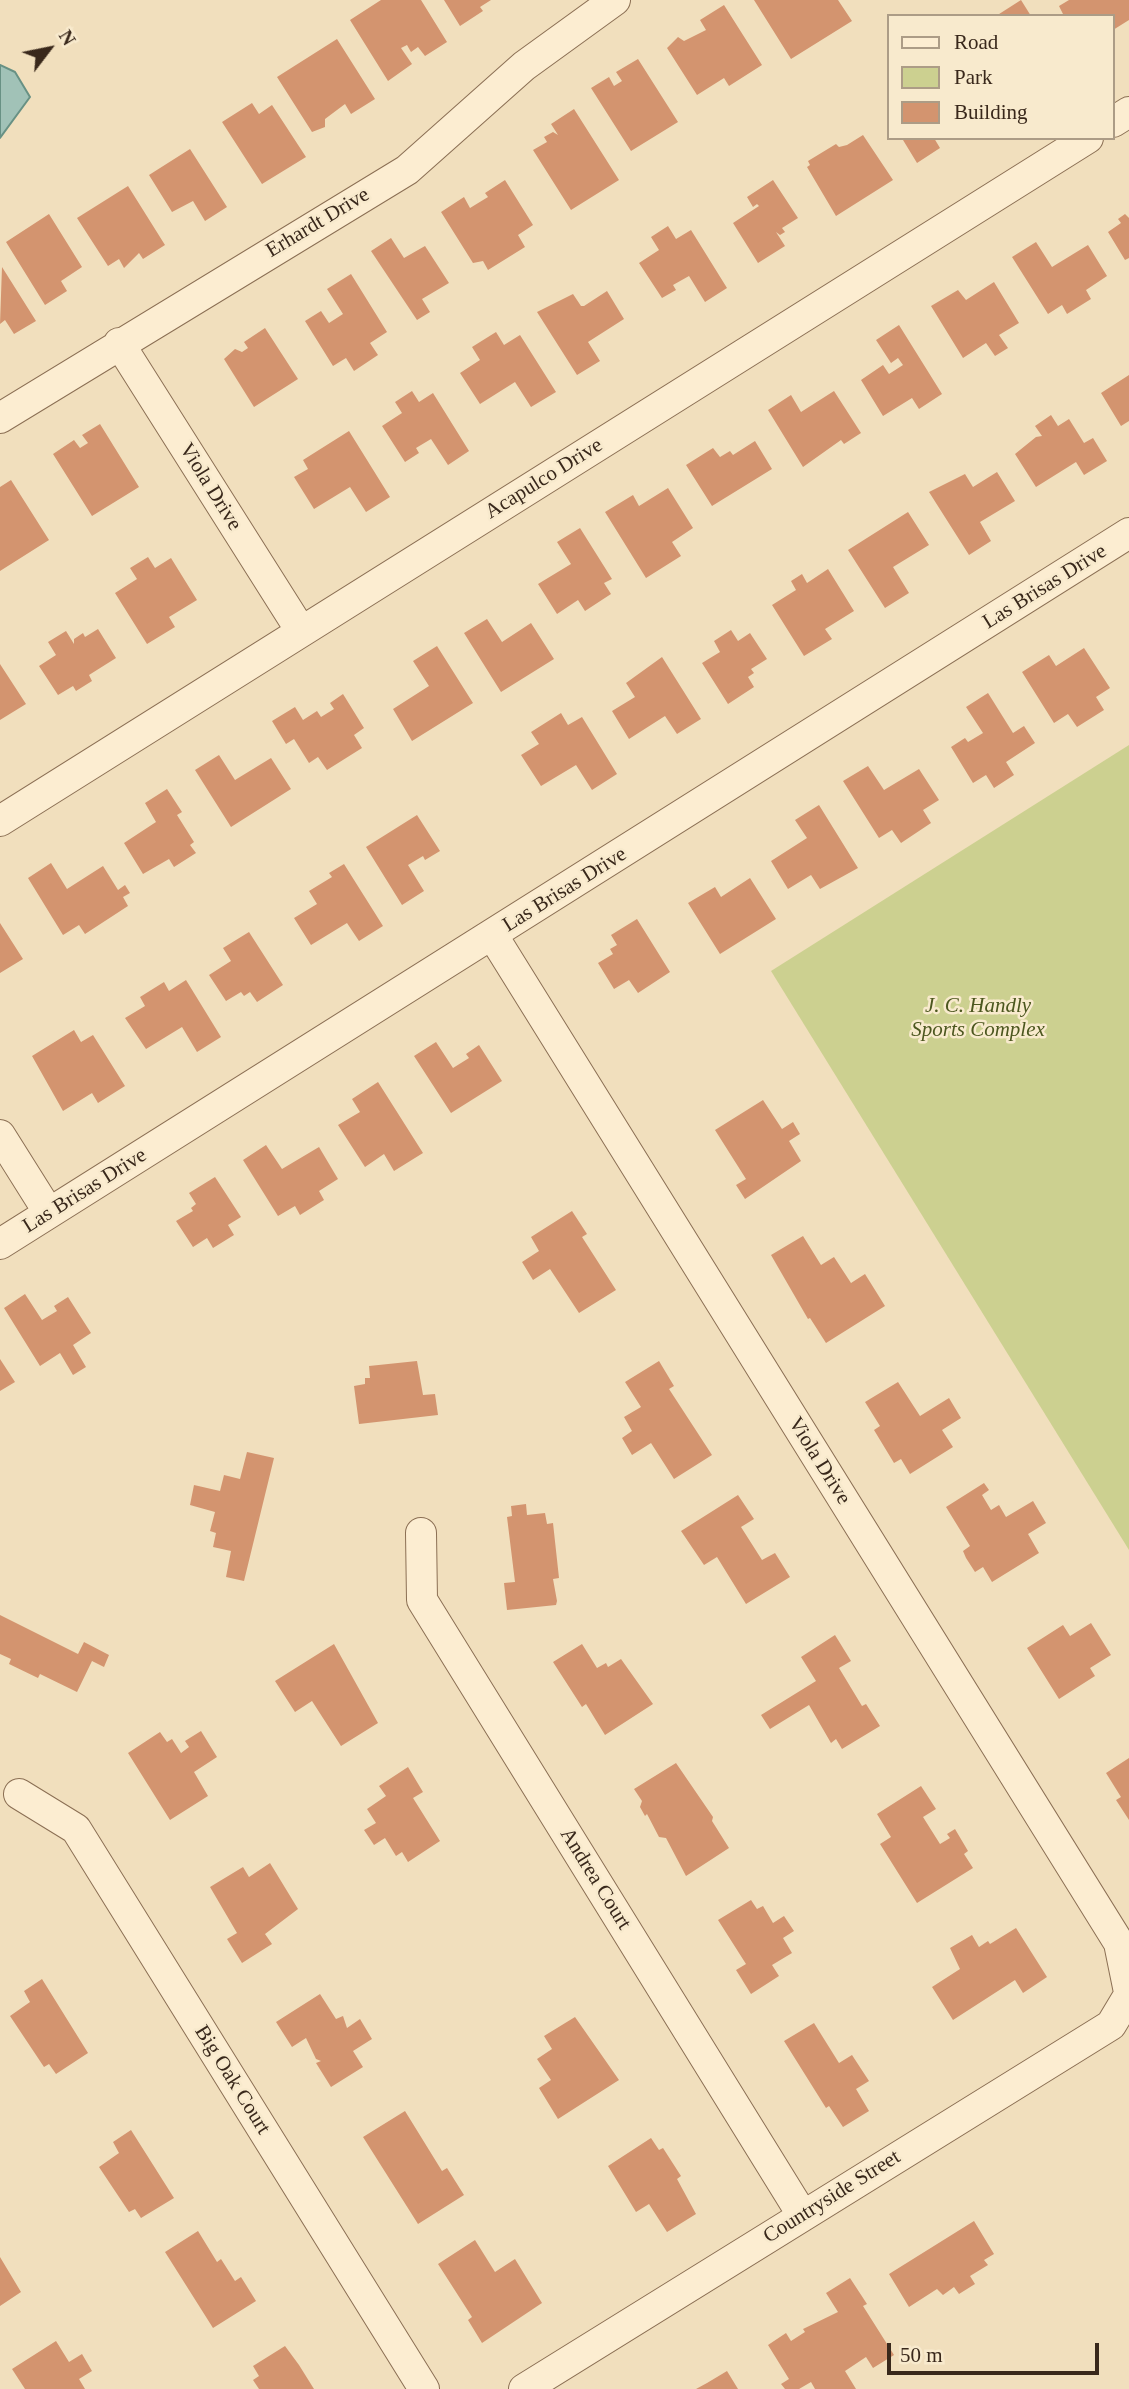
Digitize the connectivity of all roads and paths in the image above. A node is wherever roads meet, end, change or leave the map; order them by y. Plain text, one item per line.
1 (615, 0) edge
2 (1085, 140) edge
3 (119, 343) junction
4 (0, 418) edge
5 (1129, 533) edge
6 (301, 631) junction
7 (0, 821) edge
8 (493, 936) junction
9 (0, 1135) edge
10 (49, 1213) junction
11 (0, 1244) edge
12 (421, 1533) dead end
13 (19, 1794) dead end
14 (1129, 1993) edge
15 (803, 2216) junction
16 (424, 2389) edge
17 (524, 2389) edge

1 - 3 street, Erhardt Drive
2 - 6 street, Acapulco Drive
3 - 4 street, Erhardt Drive
3 - 6 street, Viola Drive
5 - 8 street, Las Brisas Drive
6 - 7 street, Acapulco Drive
8 - 10 street, Las Brisas Drive
8 - 14 street, Viola Drive
9 - 10 street
10 - 11 street, Las Brisas Drive
12 - 15 street, Andrea Court
13 - 16 street, Big Oak Court
14 - 15 street, Countryside Street
15 - 17 street, Countryside Street

